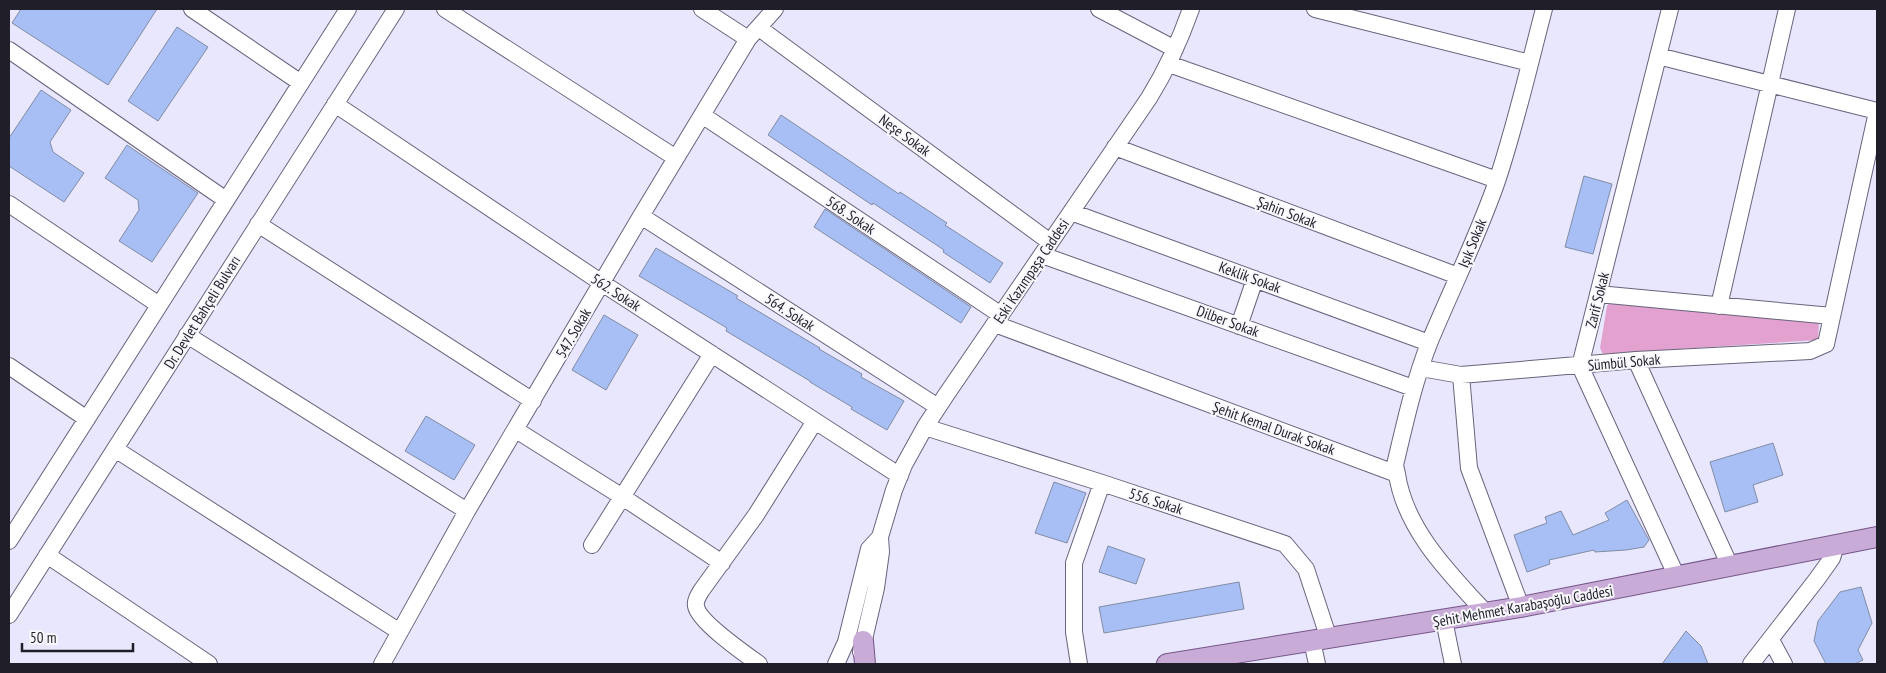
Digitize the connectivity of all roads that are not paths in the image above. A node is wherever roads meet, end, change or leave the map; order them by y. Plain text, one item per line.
1 (192, 9) edge
2 (348, 9) edge
3 (396, 9) edge
4 (446, 9) edge
5 (702, 9) edge
6 (775, 9) edge
7 (1099, 9) edge
8 (1191, 9) edge
9 (1315, 9) edge
10 (1544, 9) edge
11 (1670, 9) edge
12 (1788, 9) edge
13 (754, 34) junction
14 (9, 50) edge
15 (1658, 56) junction
16 (1172, 57) junction
17 (1530, 63) junction
18 (301, 83) junction
19 (1770, 84) junction
20 (335, 104) junction
21 (1877, 112) edge
22 (702, 115) junction
23 (1115, 148) junction
24 (676, 158) junction
25 (1497, 180) junction
26 (226, 200) junction
27 (9, 204) edge
28 (1072, 212) junction
29 (641, 216) junction
30 (258, 224) junction
31 (1046, 249) junction
32 (1458, 276) junction
33 (1255, 279) junction
34 (602, 283) junction
35 (1598, 294) junction
36 (159, 305) junction
37 (1719, 306) junction
38 (1832, 316) junction
39 (998, 319) junction
40 (1239, 326) junction
41 (187, 335) junction
42 (1429, 343) junction
43 (712, 354) junction
44 (1636, 360) junction
45 (9, 366) edge
46 (1580, 366) junction
47 (1421, 368) junction
48 (1460, 375) junction
49 (1413, 388) junction
50 (533, 401) junction
51 (938, 407) junction
52 (87, 418) junction
53 (815, 421) junction
54 (925, 427) junction
55 (516, 430) junction
56 (115, 449) junction
57 (1396, 474) junction
58 (900, 476) junction
59 (1102, 483) junction
60 (621, 496) junction
61 (467, 510) junction
62 (10, 535) edge
63 (880, 537) junction
64 (1877, 537) edge
65 (592, 545) dead end
66 (1836, 545) junction
67 (47, 555) junction
68 (722, 563) junction
69 (1730, 566) junction
70 (1677, 577) junction
71 (1521, 607) junction
72 (1486, 613) junction
73 (9, 615) edge
74 (1444, 620) junction
75 (400, 632) junction
76 (1320, 640) junction
77 (1771, 640) junction
78 (863, 641) junction
79 (209, 664) edge
80 (382, 664) edge
81 (759, 664) edge
82 (836, 664) edge
83 (858, 664) edge
84 (865, 664) edge
85 (1079, 664) edge
86 (1167, 664) edge
87 (1317, 664) edge
88 (1453, 664) edge
89 (1751, 664) edge
90 (1784, 664) edge

1 - 18 street
2 - 18 street
3 - 20 street, Dr. Devlet Bahçeli Bulvarı
4 - 24 street
5 - 13 street, Neşe Sokak
6 - 13 street, 547. Sokak
7 - 16 street
8 - 16 street, Eski Kazımpaşa Caddesi
9 - 17 street
10 - 17 street, Işık Sokak
11 - 15 street, Zarif Sokak
12 - 19 street
13 - 22 street, 547. Sokak
13 - 31 street, Neşe Sokak
14 - 26 street
15 - 19 street
15 - 35 street, Zarif Sokak
16 - 23 street, Eski Kazımpaşa Caddesi
16 - 25 street
17 - 25 street, Işık Sokak
18 - 26 street
19 - 21 street
19 - 37 street
20 - 30 street, Dr. Devlet Bahçeli Bulvarı
20 - 34 street, 562. Sokak
21 - 38 street
22 - 24 street, 547. Sokak
22 - 39 street, 568. Sokak
23 - 28 street, Eski Kazımpaşa Caddesi
23 - 32 street, Şahin Sokak
24 - 29 street, 547. Sokak
25 - 32 street, Işık Sokak
26 - 36 street
27 - 36 street
28 - 31 street, Eski Kazımpaşa Caddesi
28 - 33 street, Keklik Sokak
29 - 34 street, 547. Sokak
29 - 51 street, 564. Sokak
30 - 41 street, Dr. Devlet Bahçeli Bulvarı
30 - 50 street
31 - 39 street, Eski Kazımpaşa Caddesi
31 - 40 street, Dilber Sokak
32 - 42 street, Işık Sokak
33 - 40 street
33 - 42 street, Keklik Sokak
34 - 43 street, 562. Sokak
34 - 50 street, 547. Sokak
35 - 37 street
35 - 46 street, Zarif Sokak
36 - 52 street
37 - 38 street
38 - 44 street, Sümbül Sokak
39 - 51 street, Eski Kazımpaşa Caddesi
39 - 57 street, Şehit Kemal Durak Sokak
40 - 49 street, Dilber Sokak
41 - 56 street, Dr. Devlet Bahçeli Bulvarı
41 - 61 street
42 - 47 street, Işık Sokak
43 - 53 street, 562. Sokak
43 - 60 street
44 - 46 street, Sümbül Sokak
44 - 69 street
45 - 52 street
46 - 48 street, Sümbül Sokak
46 - 70 street
47 - 48 street, Sümbül Sokak
47 - 49 street, Işık Sokak
48 - 71 street
49 - 57 street, Işık Sokak
50 - 55 street, 547. Sokak
51 - 54 street, Eski Kazımpaşa Caddesi
52 - 62 street
53 - 58 street, 562. Sokak
53 - 68 street
54 - 58 street, Eski Kazımpaşa Caddesi
54 - 59 street, 556. Sokak
55 - 60 street
55 - 61 street, 547. Sokak
56 - 67 street, Dr. Devlet Bahçeli Bulvarı
56 - 75 street
57 - 72 street
58 - 63 street, Eski Kazımpaşa Caddesi
59 - 76 street, 556. Sokak
59 - 85 street
60 - 65 street
60 - 68 street
61 - 75 street, 547. Sokak
63 - 78 street, Eski Kazımpaşa Caddesi
63 - 82 street, Eski Kazımpaşa Caddesi
64 - 66 main road, Şehit Mehmet Karabaşoğlu Caddesi
66 - 69 main road, Şehit Mehmet Karabaşoğlu Caddesi
66 - 77 street
67 - 73 street, Dr. Devlet Bahçeli Bulvarı
67 - 79 street
68 - 81 street
69 - 70 main road, Şehit Mehmet Karabaşoğlu Caddesi
70 - 71 main road, Şehit Mehmet Karabaşoğlu Caddesi
71 - 72 main road, Şehit Mehmet Karabaşoğlu Caddesi
72 - 74 main road, Şehit Mehmet Karabaşoğlu Caddesi
74 - 76 main road, Şehit Mehmet Karabaşoğlu Caddesi
74 - 88 street
75 - 80 street, 547. Sokak
76 - 86 main road, Şehit Mehmet Karabaşoğlu Caddesi
76 - 87 street, 556. Sokak
77 - 89 street
77 - 90 street
78 - 83 street, Eski Kazımpaşa Caddesi
78 - 84 main road

